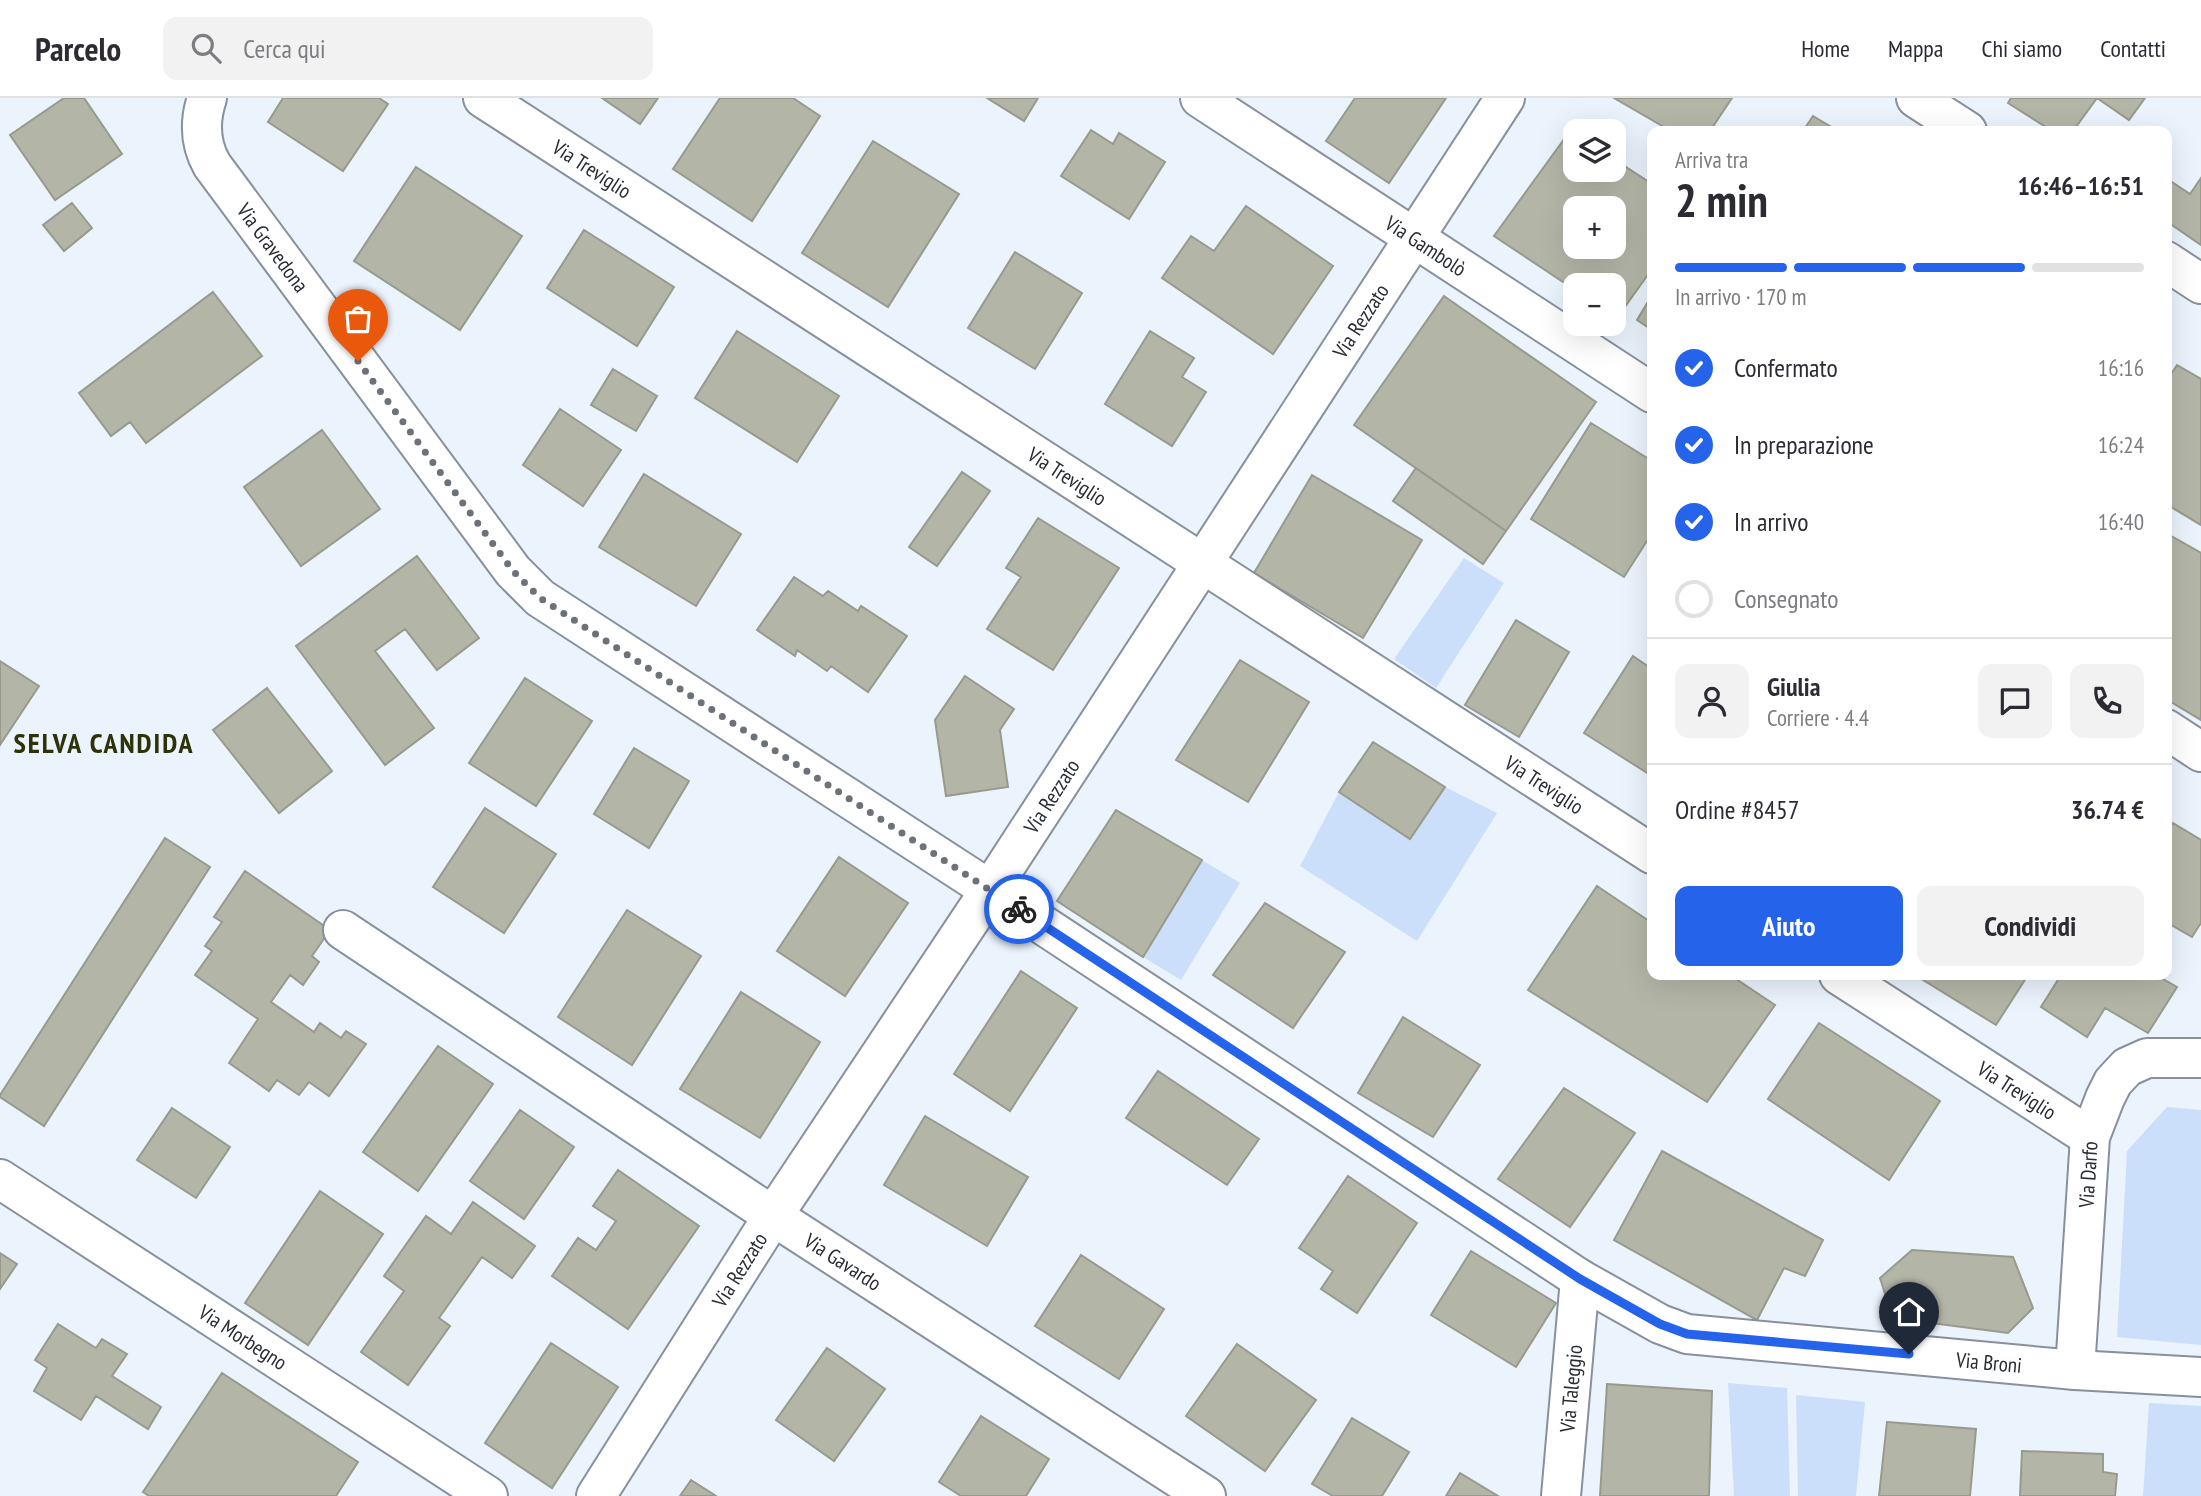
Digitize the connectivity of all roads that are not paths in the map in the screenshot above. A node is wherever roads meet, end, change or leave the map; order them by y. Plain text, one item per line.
1 (206, 98) edge
2 (483, 98) edge
3 (1200, 98) edge
4 (1506, 98) edge
5 (1916, 98) edge
6 (1959, 126) edge
7 (1413, 238) junction
8 (2172, 265) edge
9 (2201, 284) edge
10 (1647, 390) edge
11 (1202, 563) junction
12 (2172, 733) edge
13 (2201, 752) edge
14 (1647, 851) edge
15 (990, 890) junction
16 (343, 930) dead end
17 (1847, 980) edge
18 (2201, 1058) edge
19 (2090, 1138) junction
20 (0, 1179) edge
21 (773, 1216) junction
22 (1580, 1279) junction
23 (2075, 1370) junction
24 (2201, 1377) edge
25 (488, 1496) edge
26 (596, 1496) edge
27 (1206, 1496) edge
28 (1561, 1496) edge

1 - 15 street, Via Gravedona
2 - 11 street, Via Treviglio
3 - 7 street, Via Gambolò
4 - 7 street, Via Rezzato
5 - 6 street
7 - 10 street, Via Gambolò
7 - 11 street, Via Rezzato
8 - 9 street
11 - 14 street, Via Treviglio
11 - 15 street, Via Rezzato
12 - 13 street
15 - 21 street, Via Rezzato
15 - 22 street, Via Gravedona
16 - 21 street, Via Gavardo
17 - 19 street, Via Treviglio
18 - 19 street, Via Darfo
19 - 23 street, Via Darfo
20 - 25 street, Via Morbegno
21 - 26 street, Via Rezzato
21 - 27 street, Via Gavardo
22 - 23 street, Via Broni
22 - 28 street, Via Taleggio
23 - 24 street, Via Broni

